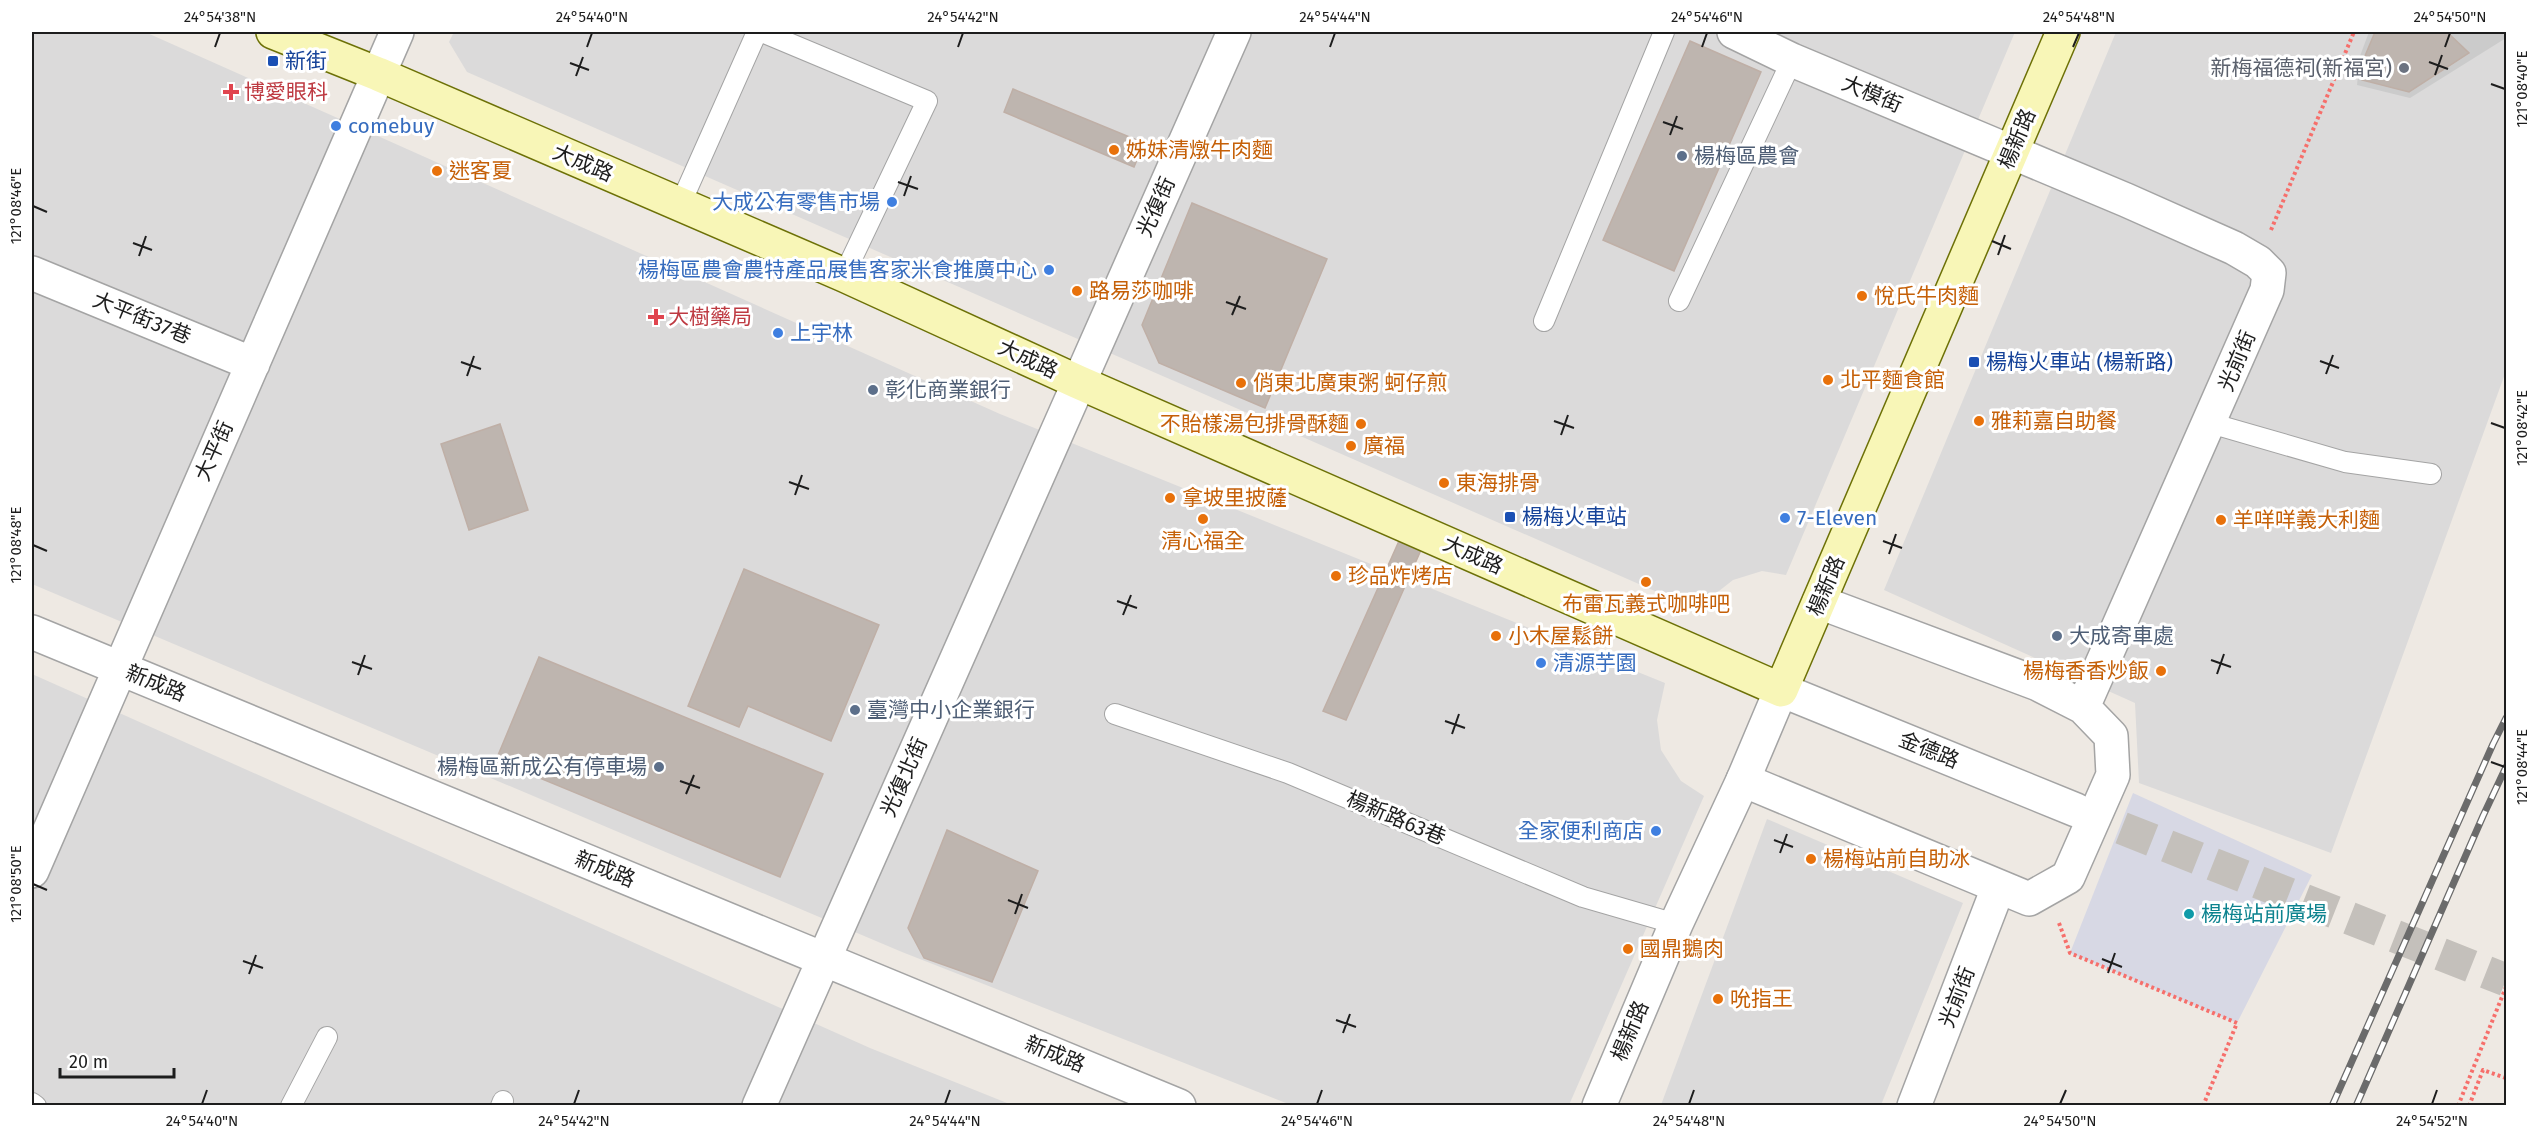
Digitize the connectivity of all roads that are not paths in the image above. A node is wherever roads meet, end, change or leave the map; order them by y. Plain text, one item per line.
1 (273, 32) edge
2 (397, 32) edge
3 (757, 32) edge
4 (762, 32) edge
5 (1234, 32) edge
6 (1664, 32) edge
7 (1734, 32) edge
8 (2062, 32) edge
9 (1792, 60) junction
10 (378, 74) junction
11 (2012, 154) junction
12 (680, 205) junction
13 (32, 273) edge
14 (844, 275) junction
15 (1679, 302) dead end
16 (1544, 321) dead end
17 (252, 364) junction
18 (1078, 382) junction
19 (2210, 423) junction
20 (2431, 474) dead end
21 (1819, 602) junction
22 (32, 632) edge
23 (119, 667) junction
24 (1781, 690) junction
25 (2083, 707) junction
26 (1115, 714) dead end
27 (1743, 780) junction
28 (2076, 810) tunnel mouth
29 (32, 870) edge
30 (1998, 888) junction
31 (1676, 924) junction
32 (824, 959) junction
33 (327, 1037) dead end
34 (32, 1103) edge
35 (36, 1106) edge
36 (291, 1106) edge
37 (759, 1106) edge
38 (1179, 1106) edge
39 (1599, 1106) edge
40 (1914, 1106) edge

1 - 10 main road, 大成路
2 - 10 street, 大平街
3 - 12 lane
4 - 14 lane
5 - 18 street, 光復街
6 - 16 lane
7 - 9 street, 大模街
8 - 11 main road, 楊新路
9 - 11 street, 大模街
9 - 15 lane
10 - 12 main road, 大成路
10 - 17 street, 大平街
11 - 19 street, 光前街
11 - 21 main road, 楊新路
12 - 14 main road, 大成路
13 - 17 street, 大平街37巷
14 - 18 main road, 大成路
17 - 23 street, 大平街
18 - 24 main road, 大成路
18 - 32 street, 光復北街
19 - 20 lane
19 - 25 street, 光前街
21 - 24 main road, 楊新路
21 - 25 street
22 - 23 street, 新成路
23 - 29 street, 大平街
23 - 32 street, 新成路
24 - 27 street, 楊新路
24 - 28 street, 金德路
25 - 30 street
26 - 31 lane, 楊新路63巷
27 - 30 street
27 - 31 street, 楊新路
30 - 40 street, 光前街
31 - 39 street, 楊新路
32 - 37 street, 光復北街
32 - 38 street, 新成路
33 - 36 lane
34 - 35 lane

